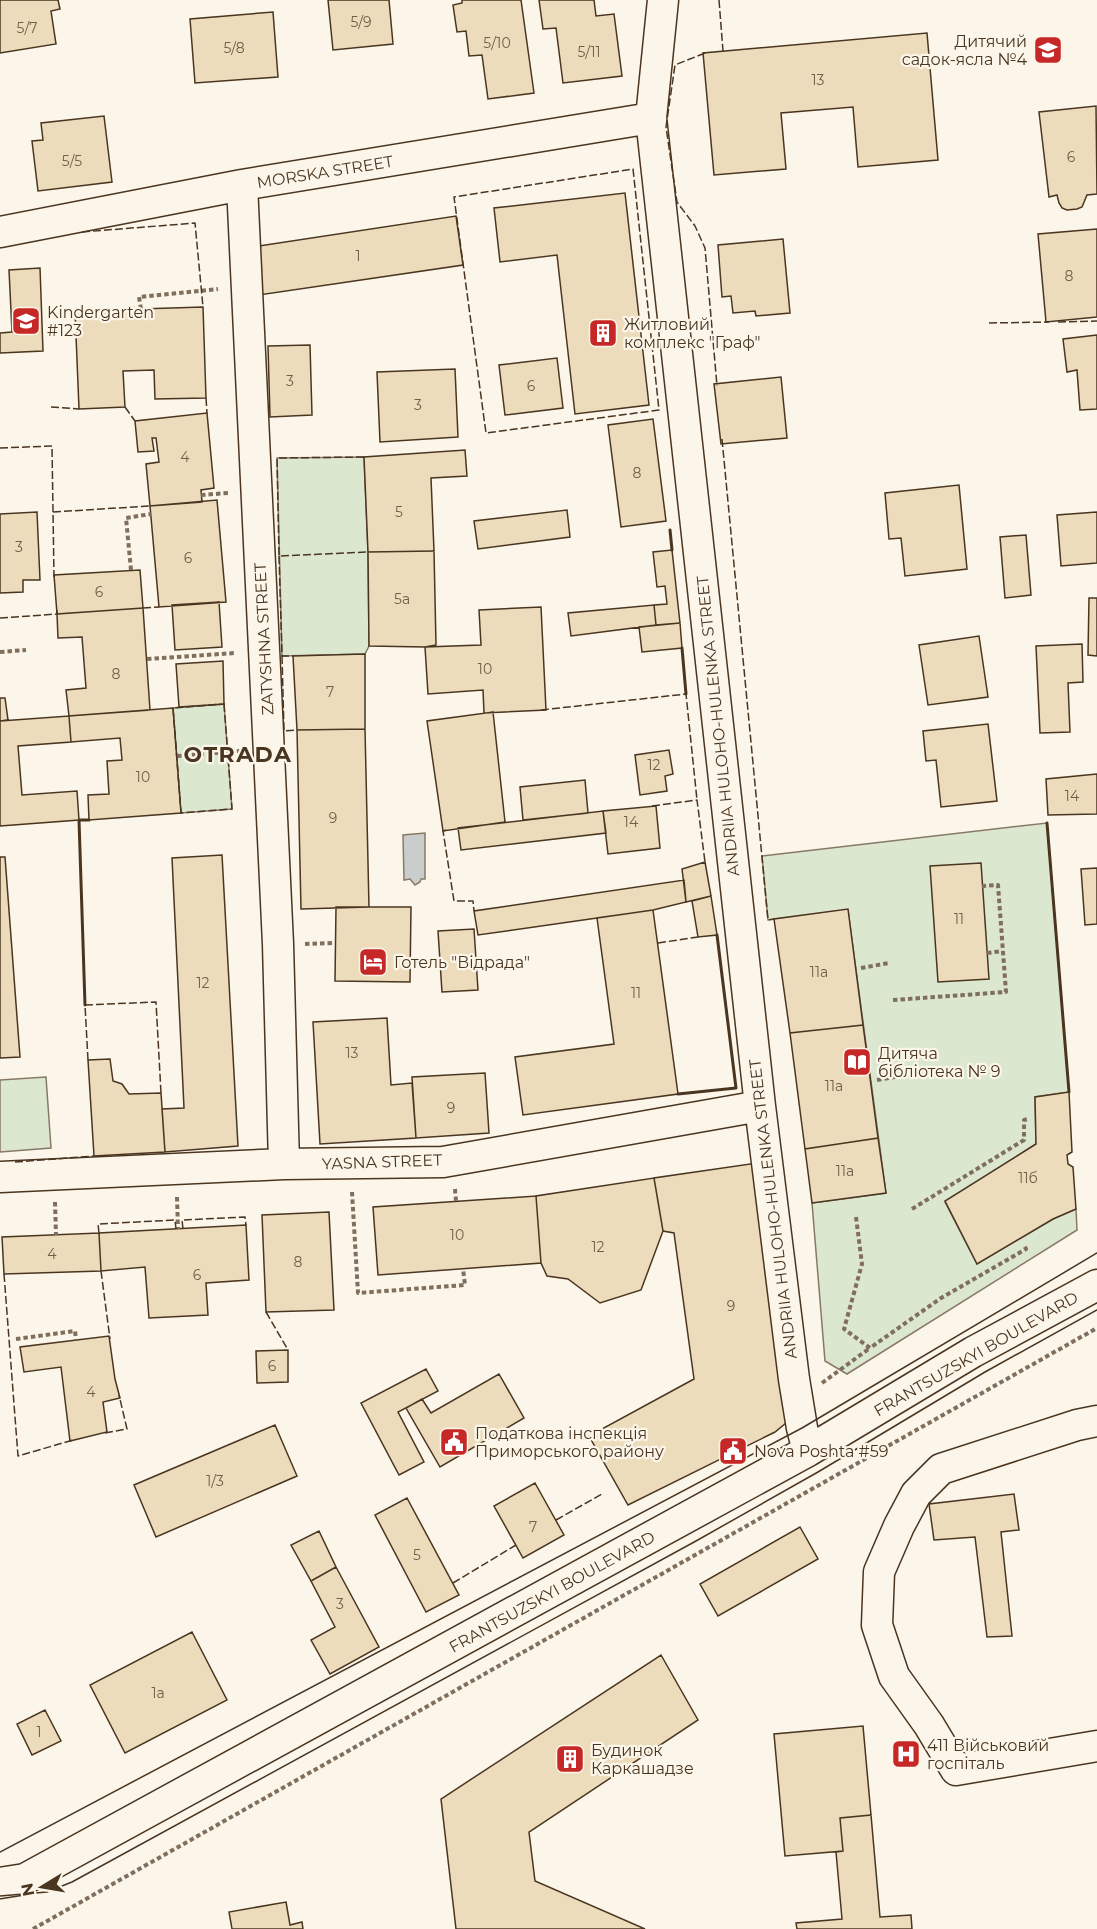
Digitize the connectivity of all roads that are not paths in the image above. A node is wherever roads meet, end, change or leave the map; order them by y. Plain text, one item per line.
1 (663, 0) edge
2 (651, 118) junction
3 (242, 185) junction
4 (0, 232) edge
5 (760, 1106) junction
6 (284, 1164) junction
7 (0, 1177) edge
8 (1097, 1285) edge
9 (1097, 1421) edge
10 (808, 1451) junction
11 (1097, 1746) edge
12 (0, 1883) edge

1 - 2 street, ANDRIIA HULOHO-HULENKA STREET
2 - 3 street, MORSKA STREET
2 - 5 street, ANDRIIA HULOHO-HULENKA STREET
3 - 4 street, MORSKA STREET
3 - 6 street, ZATYSHNA STREET
5 - 6 street, YASNA STREET
5 - 10 street, ANDRIIA HULOHO-HULENKA STREET
6 - 7 street, YASNA STREET
8 - 10 street, FRANTSUZSKYI BOULEVARD
9 - 11 street
10 - 12 street, FRANTSUZSKYI BOULEVARD

